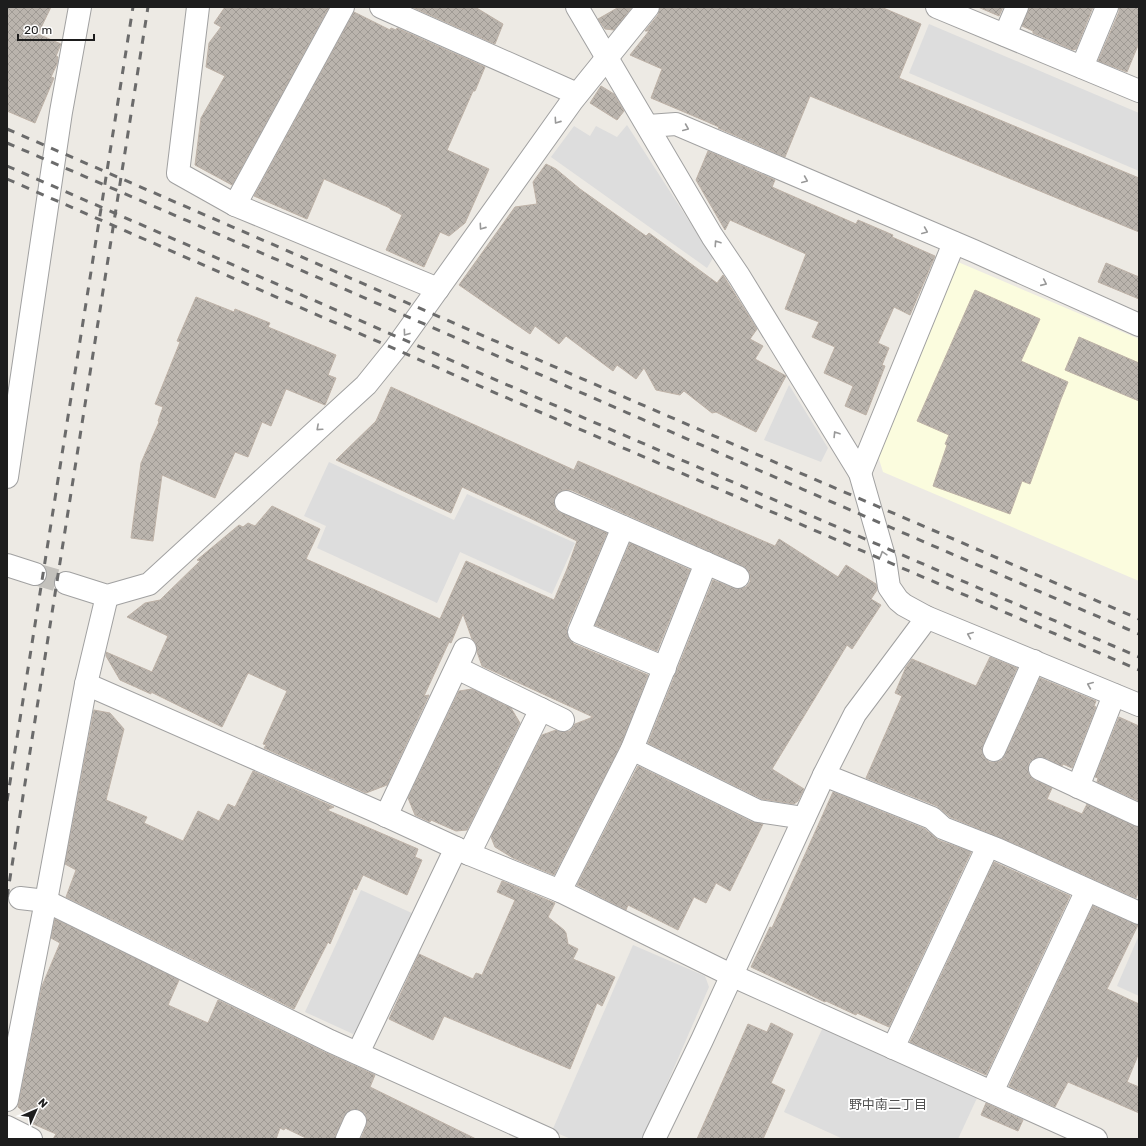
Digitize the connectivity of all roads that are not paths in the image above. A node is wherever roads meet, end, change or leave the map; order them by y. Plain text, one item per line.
1 (80, 7) edge
2 (198, 7) edge
3 (343, 7) edge
4 (381, 7) edge
5 (577, 7) edge
6 (648, 7) edge
7 (937, 7) edge
8 (1017, 7) edge
9 (1107, 7) edge
10 (1005, 35) junction
11 (607, 57) junction
12 (1082, 67) junction
13 (1139, 91) edge
14 (577, 94) junction
15 (648, 126) junction
16 (235, 205) junction
17 (954, 243) junction
18 (438, 289) junction
19 (1139, 325) edge
20 (860, 472) junction
21 (7, 477) edge
22 (566, 502) dead end
23 (623, 526) junction
24 (706, 563) junction
25 (7, 565) edge
26 (35, 574) tunnel mouth
27 (738, 577) dead end
28 (66, 584) tunnel mouth
29 (107, 596) junction
30 (926, 617) junction
31 (1034, 661) junction
32 (665, 668) junction
33 (86, 684) junction
34 (1114, 695) junction
35 (1139, 705) edge
36 (541, 709) junction
37 (563, 720) dead end
38 (632, 749) junction
39 (994, 750) dead end
40 (1040, 769) dead end
41 (824, 775) junction
42 (1078, 787) junction
43 (1139, 815) edge
44 (386, 816) junction
45 (804, 818) junction
46 (988, 846) junction
47 (462, 851) junction
48 (1087, 890) junction
49 (560, 892) junction
50 (20, 898) dead end
51 (46, 901) junction
52 (1139, 913) edge
53 (731, 975) junction
54 (893, 1048) junction
55 (358, 1053) junction
56 (992, 1092) junction
57 (7, 1100) edge
58 (7, 1127) edge
59 (31, 1139) edge
60 (548, 1139) edge
61 (654, 1139) edge
62 (1096, 1139) edge

1 - 21 street
2 - 16 street
3 - 16 street
4 - 14 street
5 - 11 street
6 - 11 street
7 - 10 street
8 - 10 street
9 - 12 street
10 - 12 street
11 - 14 street
11 - 15 street
12 - 13 street
14 -> 18 street
15 -> 17 street
20 -> 15 street
16 - 18 street
17 -> 19 street
17 - 20 street
18 -> 29 street
30 -> 20 street
22 - 23 street
23 - 24 street
23 - 32 street
24 - 27 street
24 - 32 street
25 - 26 street
28 - 29 street
29 - 33 street
31 -> 30 street
30 - 41 street
34 -> 31 street
31 - 39 street
32 - 38 street
33 - 44 street
33 - 51 street
34 - 35 street
34 - 42 street
36 - 37 street
36 - 44 street
36 - 47 street
38 - 45 street
38 - 49 street
40 - 42 street
41 - 45 street
41 - 46 street
42 - 43 street
44 - 47 street
45 - 53 street
46 - 48 street
46 - 54 street
47 - 49 street
47 - 55 street
48 - 52 street
48 - 56 street
49 - 53 street
50 - 51 street
51 - 55 street
51 - 57 street
53 - 54 street
53 - 61 street
54 - 56 street
55 - 60 street
56 - 62 street
58 - 59 street

